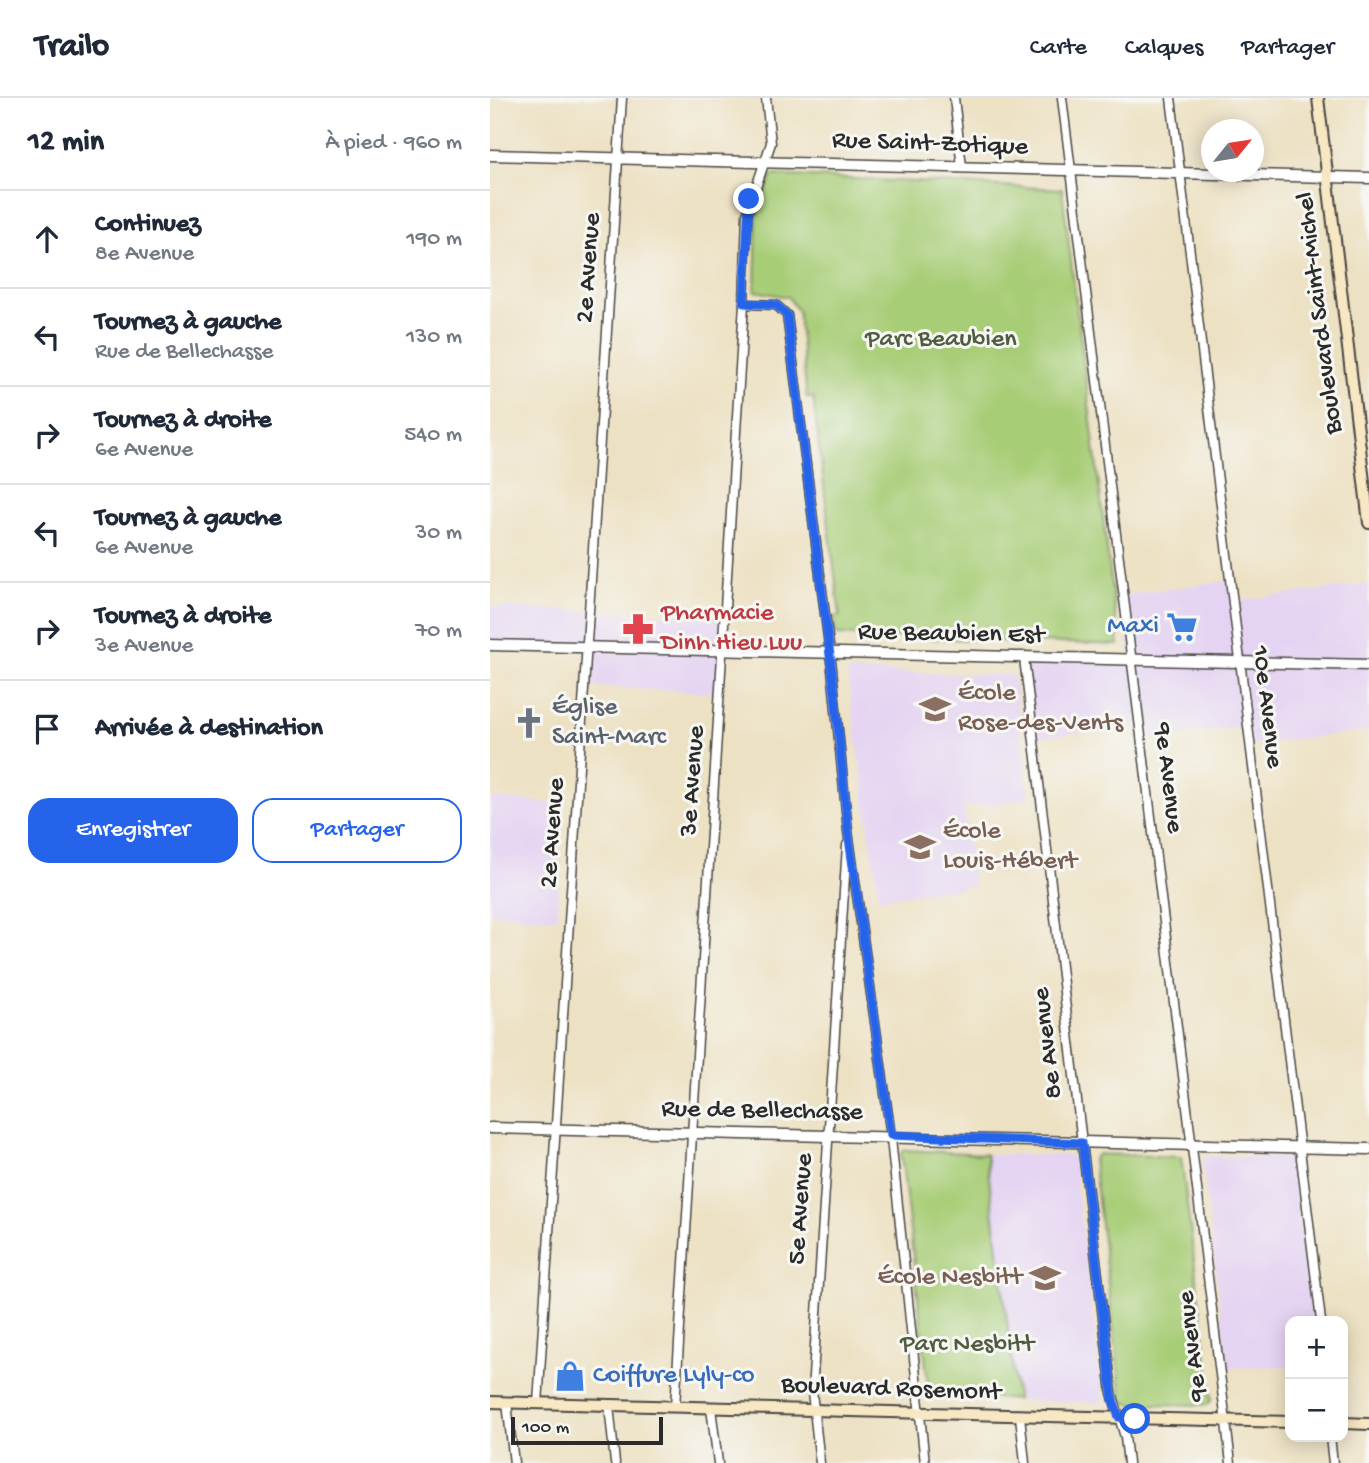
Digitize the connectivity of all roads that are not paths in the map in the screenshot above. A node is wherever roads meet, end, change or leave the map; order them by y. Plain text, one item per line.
1 (622, 98) edge
2 (766, 98) edge
3 (954, 98) edge
4 (1062, 98) edge
5 (1171, 98) edge
6 (1318, 98) edge
7 (490, 155) edge
8 (618, 158) junction
9 (765, 161) junction
10 (962, 167) junction
11 (1071, 170) junction
12 (1181, 173) junction
13 (1327, 177) junction
14 (1369, 178) edge
15 (744, 303) junction
16 (1369, 523) edge
17 (490, 645) edge
18 (587, 647) junction
19 (723, 651) junction
20 (830, 654) junction
21 (1024, 658) junction
22 (1131, 660) junction
23 (1238, 662) junction
24 (1369, 665) edge
25 (848, 831) junction
26 (490, 1128) edge
27 (557, 1129) junction
28 (693, 1131) junction
29 (828, 1134) junction
30 (891, 1135) junction
31 (1082, 1143) junction
32 (1191, 1145) junction
33 (1300, 1147) junction
34 (1369, 1149) edge
35 (1320, 1316) edge
36 (490, 1402) edge
37 (507, 1403) junction
38 (538, 1404) junction
39 (609, 1405) junction
40 (675, 1407) junction
41 (711, 1408) junction
42 (814, 1410) junction
43 (920, 1412) junction
44 (1020, 1416) junction
45 (1119, 1417) junction
46 (1225, 1421) junction
47 (1285, 1422) edge
48 (1348, 1423) edge
49 (1369, 1424) edge
50 (1331, 1442) edge
51 (514, 1463) edge
52 (615, 1463) edge
53 (718, 1463) edge
54 (820, 1463) edge
55 (925, 1463) edge
56 (1025, 1463) edge
57 (1128, 1463) edge
58 (1231, 1463) edge
59 (1333, 1463) edge

1 - 8 street, 2e Avenue
2 - 9 street, 3e Avenue
3 - 10 street
4 - 11 street, 9e Avenue
5 - 12 street, 10e Avenue
6 - 13 main road, Boulevard Saint-Michel
7 - 8 street, Rue Saint-Zotique
8 - 9 street, Rue Saint-Zotique
8 - 18 street, 2e Avenue
9 - 10 street, Rue Saint-Zotique
9 - 15 street, 3e Avenue
10 - 11 street, Rue Saint-Zotique
11 - 12 street, Rue Saint-Zotique
11 - 22 street, 9e Avenue
12 - 13 street, Rue Saint-Zotique
12 - 23 street, 10e Avenue
13 - 14 street, Rue Saint-Zotique
13 - 16 main road, Boulevard Saint-Michel
15 - 19 street, 3e Avenue
15 - 20 street
17 - 18 street, Rue Beaubien Est
18 - 19 street, Rue Beaubien Est
18 - 27 street, 2e Avenue
19 - 20 street, Rue Beaubien Est
19 - 28 street, 3e Avenue
20 - 21 street, Rue Beaubien Est
20 - 25 street
21 - 22 street, Rue Beaubien Est
21 - 31 street, 8e Avenue
22 - 23 street, Rue Beaubien Est
22 - 32 street, 9e Avenue
23 - 24 street, Rue Beaubien Est
23 - 33 street, 10e Avenue
25 - 29 street, 5e Avenue
25 - 30 street
26 - 27 street, Rue de Bellechasse
27 - 28 street, Rue de Bellechasse
27 - 38 street, 2e Avenue
28 - 29 street, Rue de Bellechasse
28 - 40 street, 3e Avenue
29 - 30 street, Rue de Bellechasse
29 - 42 street, 5e Avenue
30 - 31 street, Rue de Bellechasse
30 - 43 street
31 - 32 street, Rue de Bellechasse
31 - 45 street, 8e Avenue
32 - 33 street, Rue de Bellechasse
32 - 46 street, 9e Avenue
33 - 34 street, Rue de Bellechasse
33 - 35 street, 10e Avenue
36 - 37 main road, Boulevard Rosemont
37 - 38 main road, Boulevard Rosemont
37 - 51 street
38 - 39 main road, Boulevard Rosemont
39 - 40 main road, Boulevard Rosemont
39 - 52 street
40 - 41 main road, Boulevard Rosemont
41 - 42 main road, Boulevard Rosemont
41 - 53 street
42 - 43 main road, Boulevard Rosemont
42 - 54 street, 5e Avenue
43 - 44 main road, Boulevard Rosemont
43 - 55 street
44 - 45 main road, Boulevard Rosemont
44 - 56 street
45 - 46 main road, Boulevard Rosemont
45 - 57 street, 8e Avenue
46 - 47 main road, Boulevard Rosemont
46 - 58 street, 9e Avenue
48 - 49 main road
50 - 59 street

